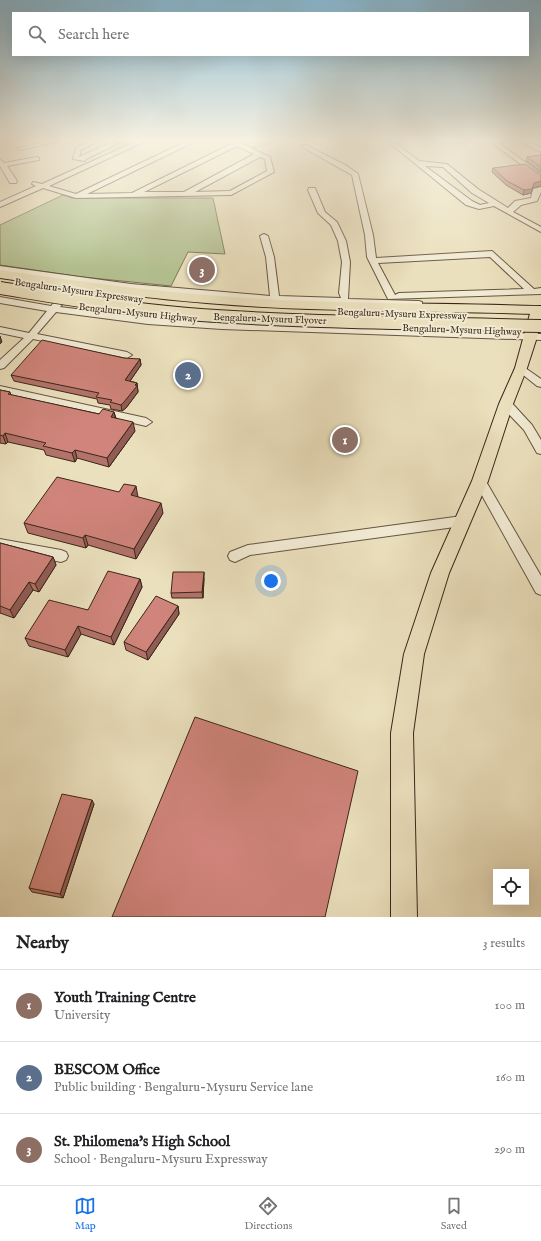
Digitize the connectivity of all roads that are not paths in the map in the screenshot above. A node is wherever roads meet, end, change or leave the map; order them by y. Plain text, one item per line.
1 (43, 183) edge
2 (44, 183) edge
3 (104, 183) edge
4 (157, 183) edge
5 (207, 183) edge
6 (251, 183) edge
7 (357, 183) edge
8 (442, 183) edge
9 (466, 183) edge
10 (39, 185) junction
11 (541, 189) edge
12 (312, 190) dead end
13 (132, 195) junction
14 (184, 195) junction
15 (76, 196) junction
16 (0, 199) edge
17 (494, 204) junction
18 (0, 205) edge
19 (508, 212) junction
20 (541, 230) edge
21 (264, 236) dead end
22 (373, 261) junction
23 (0, 269) edge
24 (0, 274) edge
25 (0, 278) edge
26 (76, 282) junction
27 (0, 288) edge
28 (537, 292) edge
29 (0, 294) edge
30 (391, 297) junction
31 (275, 299) junction
32 (345, 299) junction
33 (0, 300) edge
34 (57, 306) junction
35 (540, 311) edge
36 (0, 330) edge
37 (537, 332) edge
38 (31, 336) junction
39 (127, 355) dead end
40 (0, 366) edge
41 (521, 368) junction
42 (541, 384) edge
43 (0, 389) edge
44 (506, 404) junction
45 (146, 422) dead end
46 (541, 450) edge
47 (480, 481) junction
48 (462, 521) junction
49 (0, 544) edge
50 (61, 556) dead end
51 (235, 556) dead end
52 (541, 589) edge
53 (404, 917) edge

1 - 10 street
2 - 10 street
3 - 15 street
4 - 13 street
5 - 14 street
6 - 14 street
7 - 22 street
8 - 17 street
9 - 17 street
10 - 15 street
10 - 16 street
10 - 18 street
11 - 19 street
12 - 32 street
13 - 14 street
13 - 15 street
17 - 19 street
19 - 20 street
21 - 31 street
22 - 28 street
22 - 30 street
23 - 26 street, Bengaluru-Mysuru Expressway
24 - 26 highway, Bengaluru-Mysuru Expressway
25 - 35 highway, Bengaluru-Mysuru Expressway
26 - 31 street, Bengaluru-Mysuru Expressway
26 - 34 street
26 - 35 highway, Bengaluru-Mysuru Expressway
27 - 37 highway, Bengaluru-Mysuru Flyover, bridge
28 - 30 street
29 - 34 highway, Bengaluru-Mysuru Highway
30 - 32 street
31 - 32 street, Bengaluru-Mysuru Expressway
32 - 35 street, Bengaluru-Mysuru Expressway
33 - 34 street
34 - 37 highway, Bengaluru-Mysuru Highway
34 - 38 street
35 - 37 main road
36 - 38 street
37 - 41 main road
38 - 39 street
38 - 40 street
41 - 42 street
41 - 44 main road
43 - 45 street
44 - 46 street
44 - 47 main road
47 - 48 main road
47 - 52 street
48 - 51 street
48 - 53 main road
49 - 50 street

